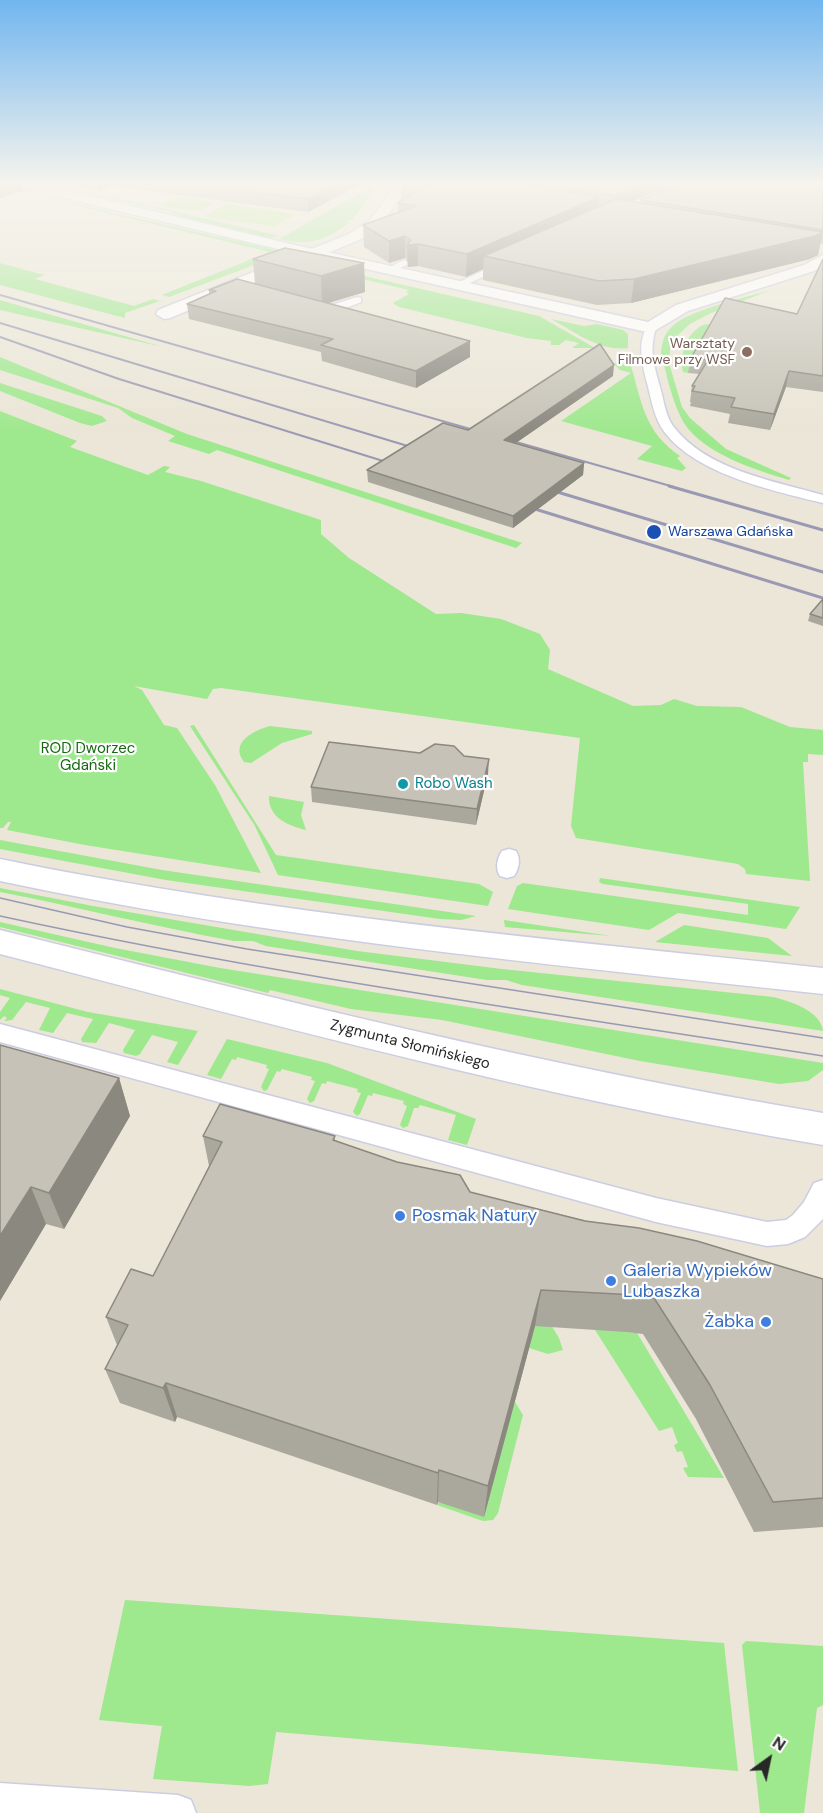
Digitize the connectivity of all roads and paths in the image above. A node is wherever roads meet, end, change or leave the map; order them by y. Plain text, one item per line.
1 (281, 268) edge
2 (378, 268) edge
3 (394, 268) edge
4 (496, 268) edge
5 (810, 268) edge
6 (389, 270) junction
7 (456, 286) junction
8 (232, 287) junction
9 (255, 293) edge
10 (357, 300) edge
11 (300, 304) edge
12 (164, 314) dead end
13 (651, 328) junction
14 (823, 499) edge
15 (0, 870) edge
16 (0, 942) edge
17 (823, 981) edge
18 (0, 1033) edge
19 (823, 1129) edge
20 (823, 1191) edge
21 (0, 1801) edge
22 (178, 1813) edge

1 - 8 street
2 - 6 street
3 - 6 lane
4 - 7 lane
5 - 13 street
6 - 7 street
7 - 13 street
8 - 9 lane
8 - 12 street
10 - 11 lane
13 - 14 lane
15 - 17 street
16 - 19 street, Zygmunta Słomińskiego
18 - 20 lane
21 - 22 lane

